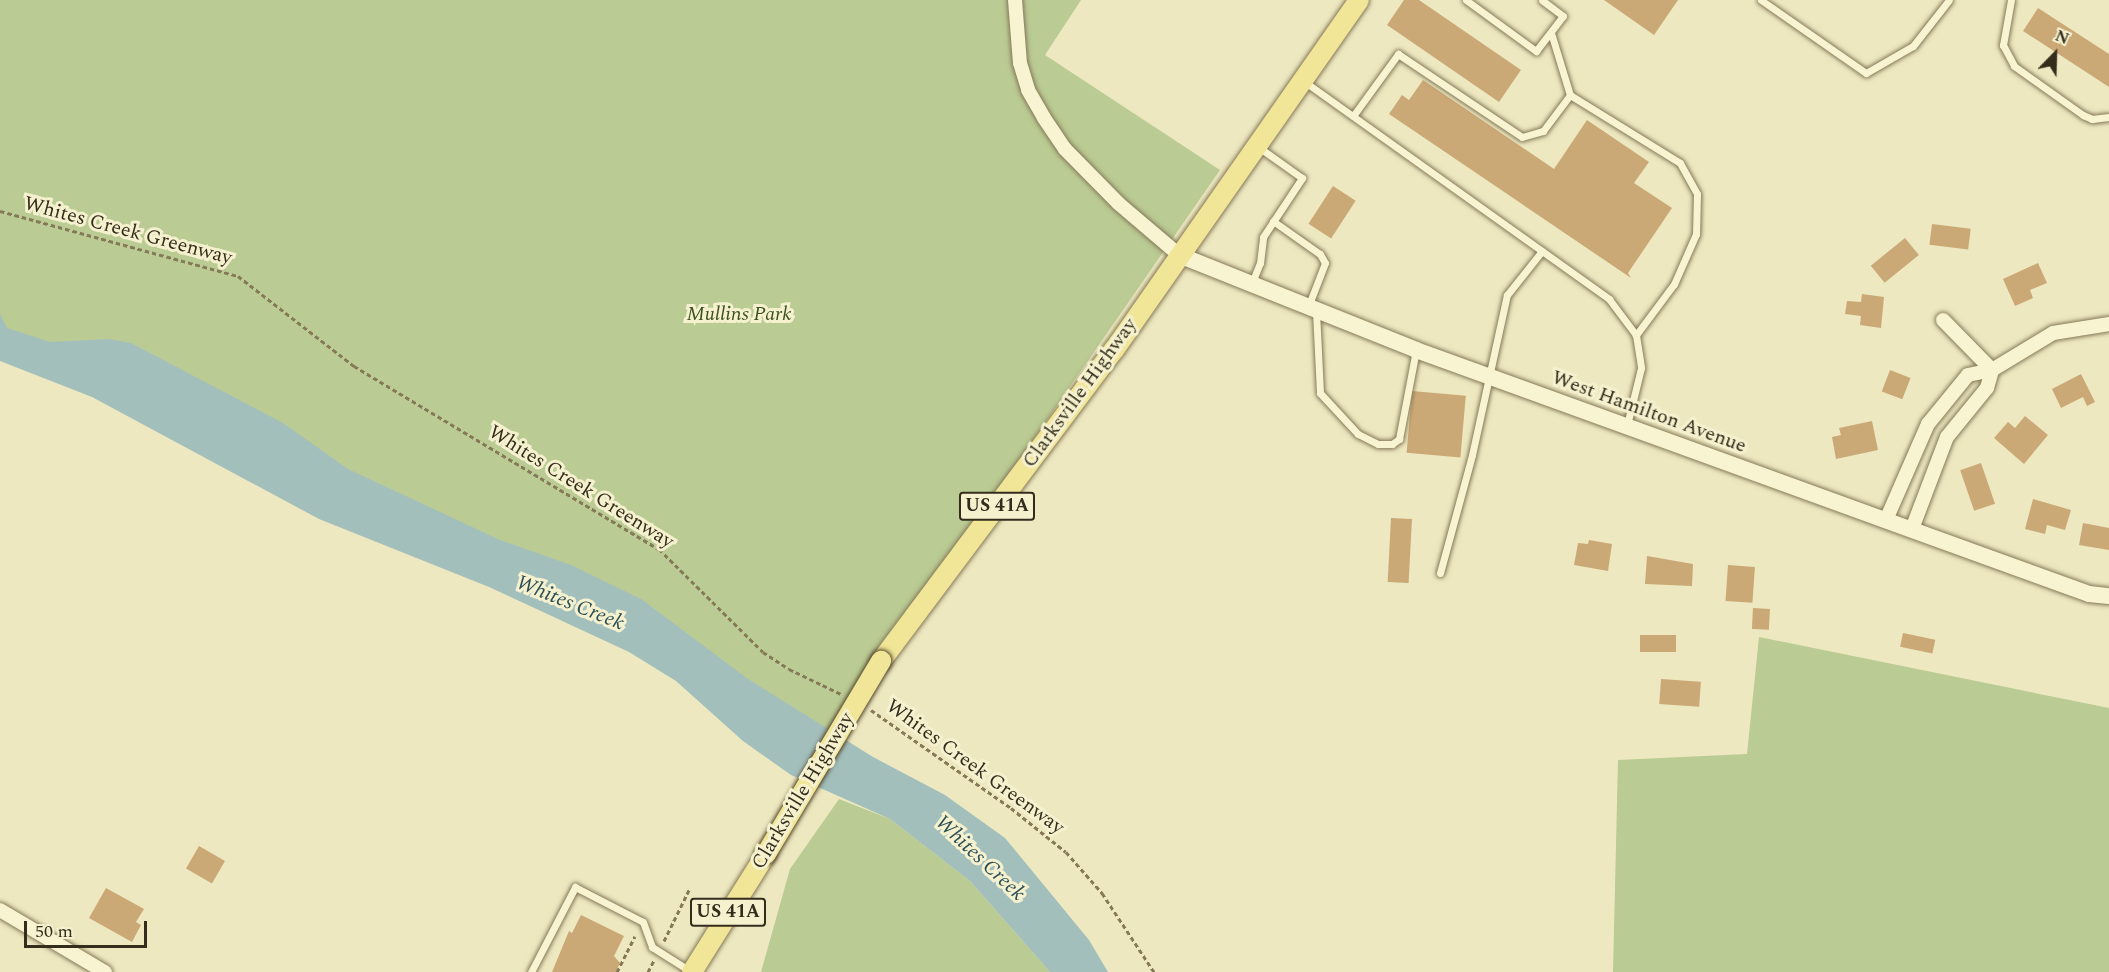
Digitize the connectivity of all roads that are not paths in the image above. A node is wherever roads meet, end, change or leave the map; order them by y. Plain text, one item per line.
1 (1015, 0) edge
2 (1359, 0) edge
3 (1466, 0) edge
4 (1542, 0) edge
5 (1761, 0) edge
6 (1949, 0) edge
7 (2011, 0) edge
8 (1551, 33) junction
9 (1301, 79) junction
10 (1570, 95) junction
11 (1353, 116) junction
12 (2109, 117) edge
13 (1255, 145) junction
14 (1273, 221) junction
15 (1542, 251) junction
16 (1179, 255) junction
17 (1251, 285) junction
18 (1312, 309) junction
19 (1943, 320) dead end
20 (2109, 324) edge
21 (1636, 334) junction
22 (1416, 350) junction
23 (1992, 370) junction
24 (1490, 377) junction
25 (1626, 427) junction
26 (1916, 446) junction
27 (1937, 456) junction
28 (1886, 520) junction
29 (1912, 529) junction
30 (1440, 573) dead end
31 (2109, 596) edge
32 (0, 910) edge
33 (105, 972) edge
34 (531, 972) edge
35 (692, 972) edge

1 - 16 street
2 - 9 main road, Clarksville Highway / US 41A
3 - 8 lane
4 - 8 lane
5 - 6 lane
7 - 12 lane
8 - 10 lane
9 - 11 lane
9 - 13 main road, Clarksville Highway / US 41A
10 - 11 lane
10 - 21 lane
11 - 15 lane
13 - 14 lane
13 - 16 main road, Clarksville Highway / US 41A
14 - 17 lane
14 - 18 lane
15 - 21 lane
15 - 24 lane
16 - 17 street, West Hamilton Avenue
16 - 35 main road, Clarksville Highway / US 41A, bridge
17 - 18 street, West Hamilton Avenue
18 - 22 street, West Hamilton Avenue
18 - 22 lane
19 - 23 street
20 - 23 street
21 - 25 lane
22 - 24 street, West Hamilton Avenue
23 - 26 street
23 - 27 street
24 - 25 street, West Hamilton Avenue
24 - 30 lane
25 - 28 street, West Hamilton Avenue
26 - 27 street
26 - 28 street
27 - 29 street
28 - 29 street, West Hamilton Avenue
29 - 31 street, West Hamilton Avenue
32 - 33 street
34 - 35 lane

